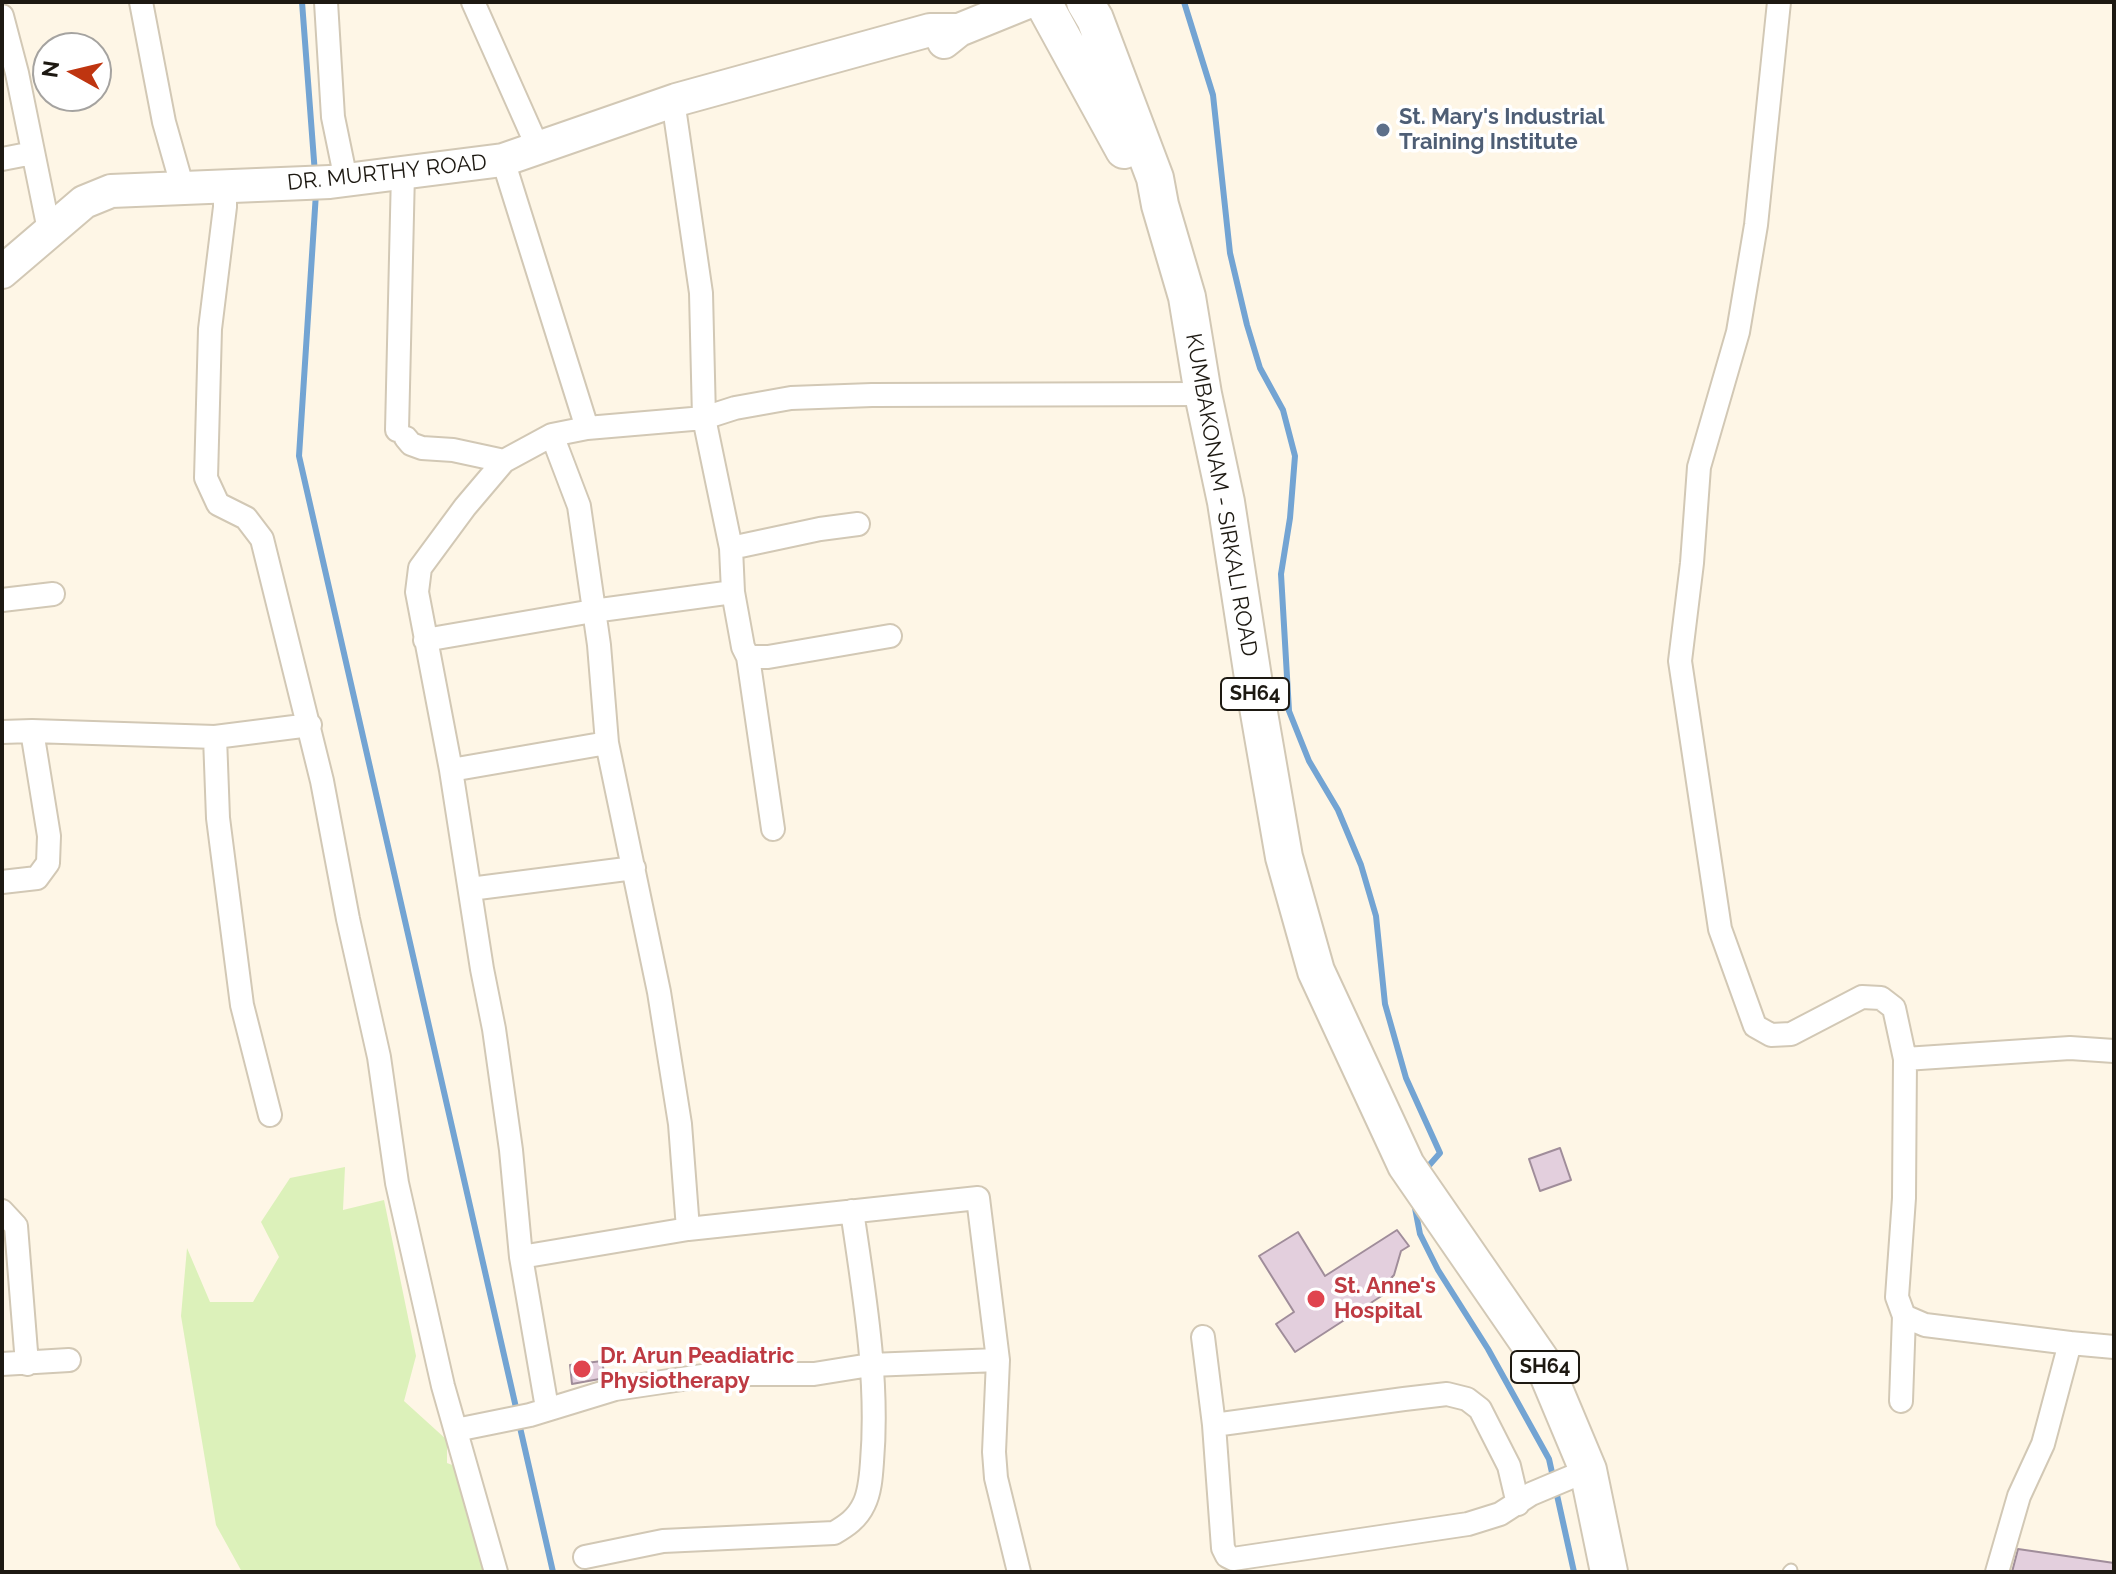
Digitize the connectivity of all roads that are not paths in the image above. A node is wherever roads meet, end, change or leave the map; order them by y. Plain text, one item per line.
1 (141, 2) edge
2 (326, 2) edge
3 (473, 2) edge
4 (1028, 2) edge
5 (1043, 2) edge
6 (1085, 2) edge
7 (1779, 2) edge
8 (3, 25) edge
9 (959, 30) junction
10 (675, 114) junction
11 (593, 128) junction
12 (538, 148) junction
13 (33, 153) junction
14 (2, 159) edge
15 (503, 160) junction
16 (403, 172) junction
17 (338, 181) junction
18 (225, 187) junction
19 (180, 189) junction
20 (1160, 205) junction
21 (54, 228) junction
22 (2, 272) edge
23 (1203, 394) junction
24 (704, 418) junction
25 (587, 428) junction
26 (552, 435) junction
27 (504, 461) junction
28 (858, 524) dead end
29 (731, 548) junction
30 (733, 592) junction
31 (53, 594) dead end
32 (2, 600) edge
33 (593, 611) junction
34 (890, 636) dead end
35 (425, 640) junction
36 (748, 657) junction
37 (310, 725) junction
38 (32, 731) junction
39 (2, 732) edge
40 (215, 737) junction
41 (607, 743) junction
42 (451, 770) junction
43 (773, 829) dead end
44 (634, 868) junction
45 (2, 882) edge
46 (470, 889) junction
47 (2114, 1051) edge
48 (1905, 1059) junction
49 (270, 1115) dead end
50 (2, 1211) edge
51 (852, 1211) junction
52 (688, 1229) junction
53 (521, 1257) junction
54 (1904, 1316) junction
55 (1203, 1337) dead end
56 (2070, 1343) junction
57 (2114, 1347) edge
58 (69, 1360) dead end
59 (998, 1360) junction
60 (2, 1364) edge
61 (27, 1364) junction
62 (870, 1365) junction
63 (1901, 1401) dead end
64 (539, 1412) junction
65 (1214, 1425) junction
66 (456, 1430) junction
67 (1574, 1476) junction
68 (1525, 1499) junction
69 (585, 1557) dead end
70 (496, 1572) edge
71 (1019, 1572) edge
72 (1609, 1572) edge
73 (1997, 1572) edge

1 - 19 street
2 - 17 street
3 - 12 street
4 - 9 main road, DR. MURTHY ROAD
5 - 20 main road, KUMBAKONAM - SIRKALI ROAD / SH64
6 - 20 main road, KUMBAKONAM - SIRKALI ROAD / SH64
7 - 48 street
8 - 13 street
9 - 10 main road, DR. MURTHY ROAD
9 - 11 main road, DR. MURTHY ROAD
10 - 11 main road, DR. MURTHY ROAD
10 - 24 street
11 - 12 main road, DR. MURTHY ROAD
12 - 15 main road, DR. MURTHY ROAD
13 - 14 street
13 - 21 street
15 - 16 main road, DR. MURTHY ROAD
15 - 25 street
16 - 17 main road, DR. MURTHY ROAD
16 - 27 street
17 - 18 main road, DR. MURTHY ROAD
18 - 19 main road, DR. MURTHY ROAD
18 - 37 street
19 - 21 main road, DR. MURTHY ROAD
20 - 23 main road, KUMBAKONAM - SIRKALI ROAD / SH64
21 - 22 main road, DR. MURTHY ROAD
23 - 24 street
23 - 67 main road, KUMBAKONAM - SIRKALI ROAD / SH64
24 - 25 street
24 - 29 street
25 - 26 street
26 - 27 street
26 - 33 street
27 - 35 street
28 - 29 street
29 - 30 street
30 - 33 street
30 - 36 street
31 - 32 street
33 - 35 street
33 - 41 street
34 - 36 street
35 - 42 street
36 - 43 street
37 - 40 street
37 - 66 street
38 - 39 street
38 - 40 street
38 - 45 street
40 - 49 street
41 - 42 street
41 - 44 street
42 - 46 street
44 - 46 street
44 - 52 street
46 - 53 street
47 - 48 street
48 - 54 street
50 - 61 street
51 - 52 street
51 - 59 street
51 - 62 street
52 - 53 street
53 - 64 street
54 - 56 street
54 - 63 street
55 - 65 street
56 - 57 street
56 - 73 street
58 - 61 street
59 - 62 street
59 - 71 street
60 - 61 street
62 - 64 street
62 - 69 street
64 - 66 street
65 - 68 street
65 - 68 street
66 - 70 street
67 - 68 street
67 - 72 main road, KUMBAKONAM - SIRKALI ROAD / SH64

